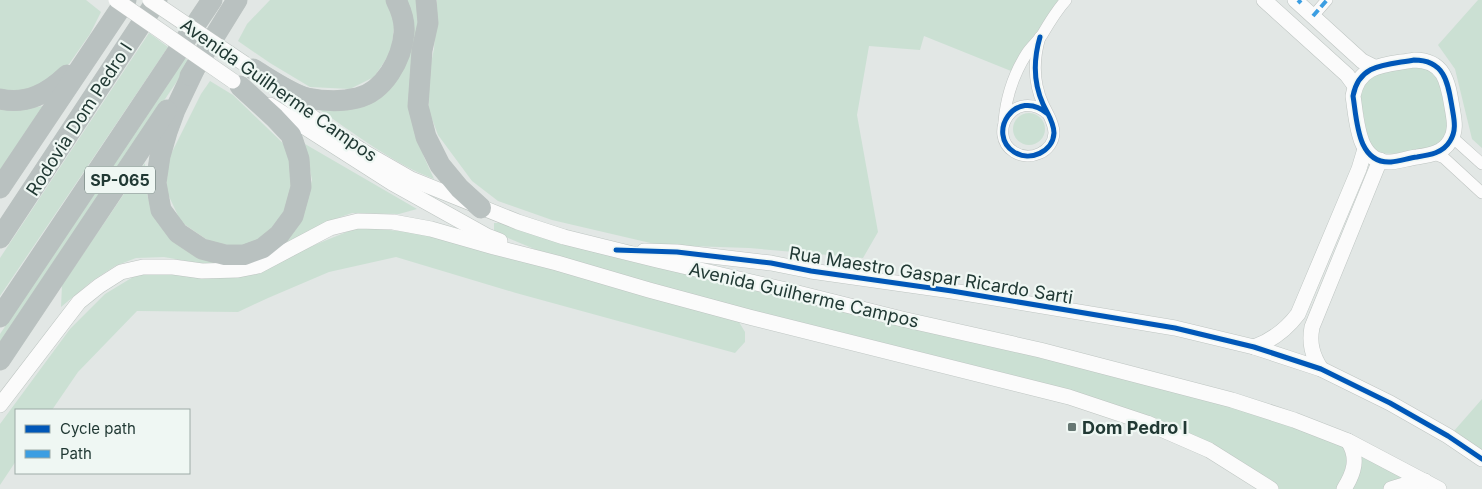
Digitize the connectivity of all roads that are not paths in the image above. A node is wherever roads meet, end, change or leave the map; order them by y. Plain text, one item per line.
1 (116, 0) edge
2 (126, 0) edge
3 (150, 0) edge
4 (157, 0) edge
5 (212, 0) edge
6 (237, 0) edge
7 (249, 0) edge
8 (396, 0) edge
9 (426, 0) edge
10 (1066, 0) edge
11 (1264, 0) edge
12 (1327, 0) edge
13 (1298, 1) edge
14 (1313, 16) junction
15 (225, 18) junction
16 (1040, 37) junction
17 (99, 38) junction
18 (249, 67) junction
19 (1374, 67) junction
20 (196, 68) junction
21 (237, 83) junction
22 (1355, 86) junction
23 (0, 99) edge
24 (1048, 114) junction
25 (1004, 124) junction
26 (1452, 137) junction
27 (1365, 149) junction
28 (1434, 154) junction
29 (1380, 160) junction
30 (1482, 164) edge
31 (0, 188) edge
32 (1482, 193) edge
33 (481, 208) junction
34 (0, 238) edge
35 (616, 250) junction
36 (557, 263) junction
37 (0, 316) edge
38 (1254, 347) junction
39 (0, 360) edge
40 (1321, 369) junction
41 (0, 404) edge
42 (1348, 441) junction
43 (1482, 458) edge
44 (1425, 481) junction
45 (1272, 489) edge
46 (1344, 489) edge
47 (1391, 489) edge
48 (1439, 489) edge

1 - 21 main road, Avenida Guilherme Campos, bridge
2 - 17 highway
3 - 18 main road, Avenida Guilherme Campos, bridge
4 - 34 highway, Rodovia Dom Pedro I
5 - 37 highway, SP-065
6 - 15 highway, SP-065
7 - 15 highway
8 - 18 highway
9 - 33 highway
10 - 16 street
11 - 22 main road
12 - 14 street
13 - 14 main road
14 - 19 main road
15 - 20 highway, SP-065
16 - 24 street
16 - 25 street
17 - 23 highway
17 - 31 highway
18 - 33 main road, Avenida Guilherme Campos
19 - 22 main road
19 - 26 main road
20 - 21 highway
20 - 39 highway, SP-065
21 - 36 main road, Avenida Guilherme Campos
22 - 27 main road
24 - 25 street
24 - 25 street
26 - 28 main road
26 - 30 street
27 - 29 main road
27 - 38 main road
28 - 29 main road
28 - 32 street
29 - 40 main road
33 - 35 main road, Avenida Guilherme Campos
35 - 38 main road, Rua Maestro Gaspar Ricardo Sarti
35 - 42 main road, Avenida Guilherme Campos
36 - 41 main road, Avenida Guilherme Campos
36 - 45 main road, Avenida Guilherme Campos
38 - 40 main road, Rua Maestro Gaspar Ricardo Sarti
40 - 43 main road, Rua Maestro Gaspar Ricardo Sarti
42 - 44 main road, Avenida Guilherme Campos
42 - 46 main road
44 - 47 main road
44 - 48 main road, Avenida Guilherme Campos

